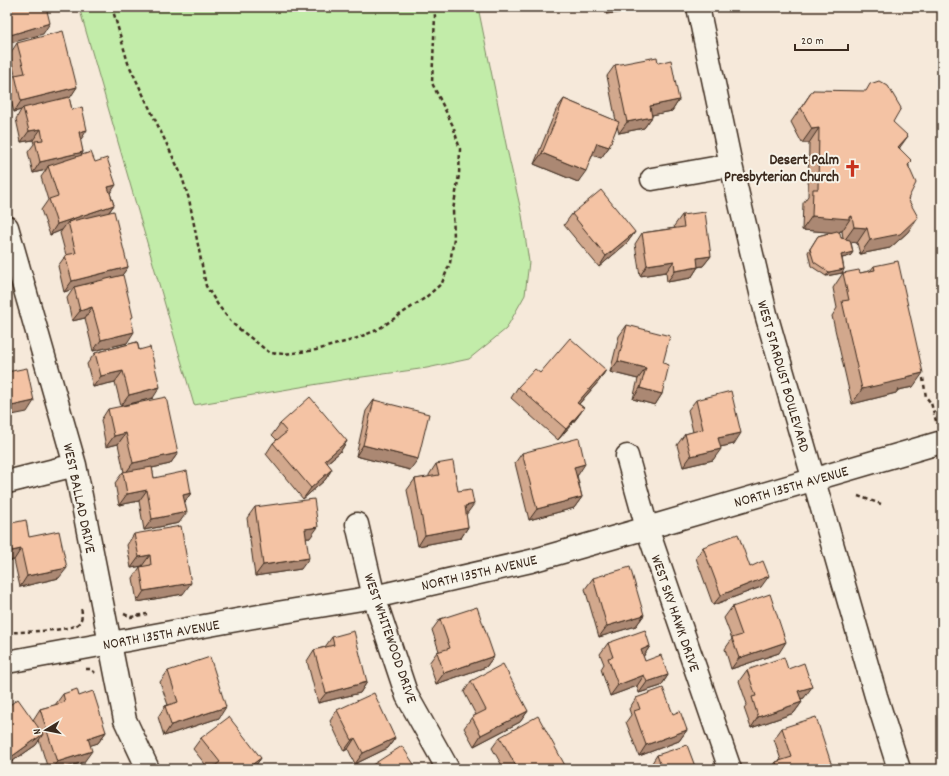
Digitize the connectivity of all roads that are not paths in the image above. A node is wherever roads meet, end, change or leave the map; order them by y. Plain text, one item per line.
1 (698, 7) edge
2 (731, 165) junction
3 (652, 179) dead end
4 (7, 227) edge
5 (942, 442) edge
6 (627, 456) dead end
7 (75, 465) junction
8 (813, 479) junction
9 (7, 482) edge
10 (357, 524) dead end
11 (647, 528) junction
12 (374, 597) junction
13 (110, 643) junction
14 (7, 662) edge
15 (148, 769) edge
16 (448, 769) edge
17 (730, 769) edge
18 (899, 769) edge

1 - 2 street, WEST STARDUST BOULEVARD
2 - 3 street
2 - 8 street, WEST STARDUST BOULEVARD
4 - 7 street, WEST BALLAD DRIVE
5 - 8 street, NORTH 135TH AVENUE
6 - 11 street, WEST SKY HAWK DRIVE
7 - 9 street
7 - 13 street, WEST BALLAD DRIVE
8 - 11 street, NORTH 135TH AVENUE
8 - 18 street, WEST STARDUST BOULEVARD
10 - 12 street, WEST WHITEWOOD DRIVE
11 - 12 street, NORTH 135TH AVENUE
11 - 17 street, WEST SKY HAWK DRIVE
12 - 13 street, NORTH 135TH AVENUE
12 - 16 street, WEST WHITEWOOD DRIVE
13 - 14 street, NORTH 135TH AVENUE
13 - 15 street, WEST BALLAD DRIVE

